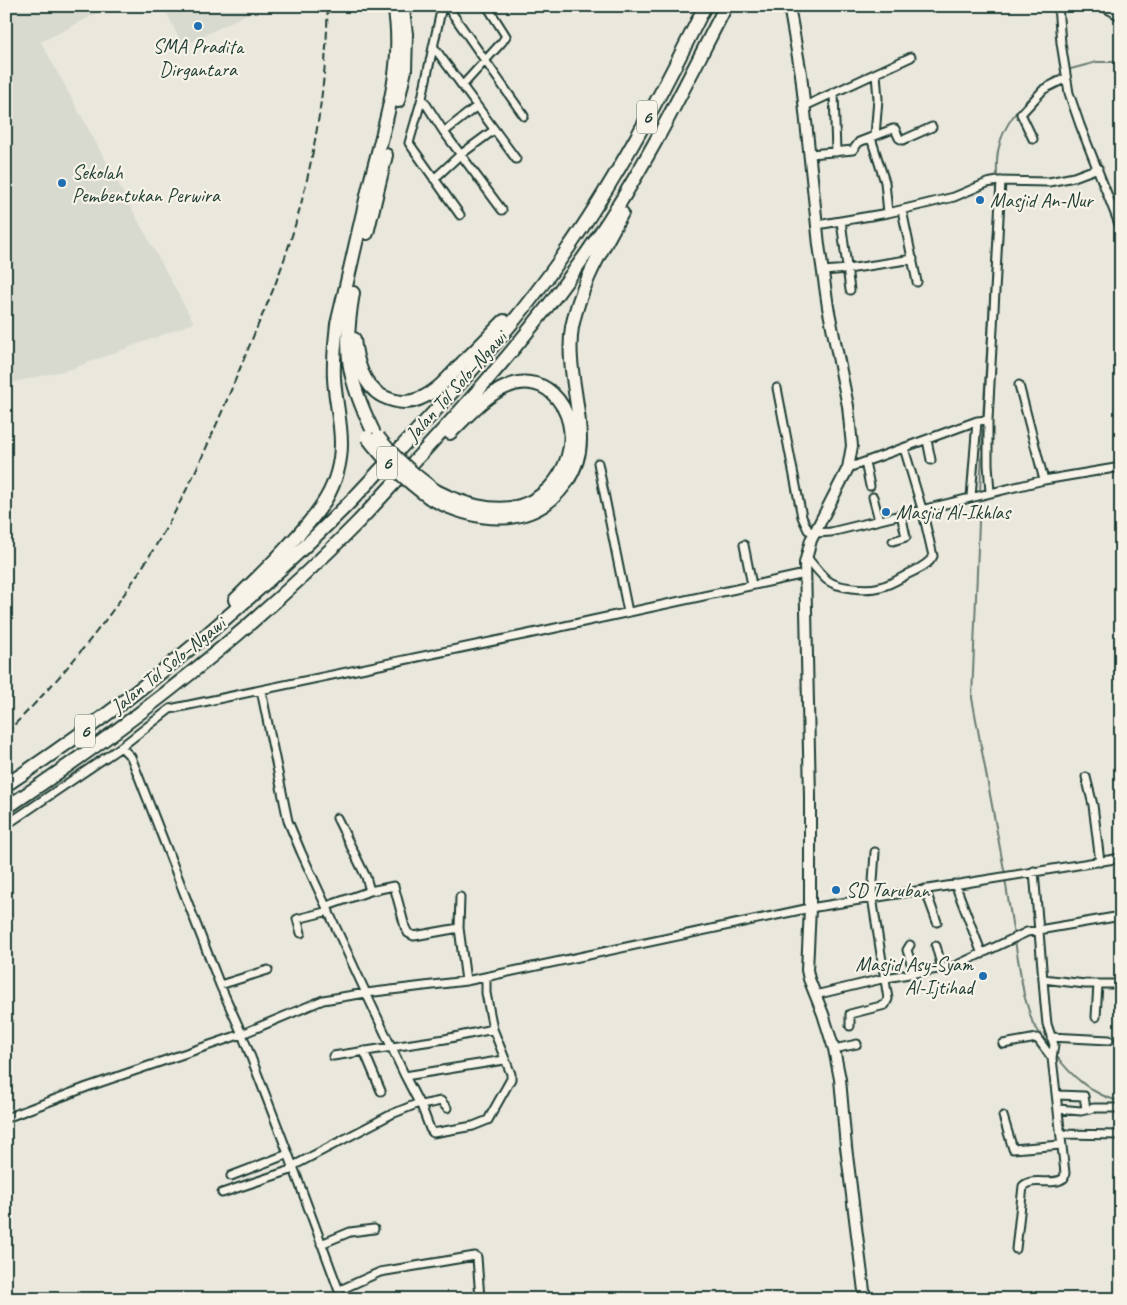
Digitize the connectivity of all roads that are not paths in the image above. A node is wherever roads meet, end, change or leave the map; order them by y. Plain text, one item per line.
1 (394, 6) edge
2 (402, 6) edge
3 (442, 6) edge
4 (447, 6) edge
5 (488, 6) edge
6 (705, 6) edge
7 (726, 6) edge
8 (789, 6) edge
9 (1058, 6) edge
10 (1104, 6) edge
11 (1121, 15) edge
12 (434, 46) junction
13 (911, 57) dead end
14 (484, 61) junction
15 (876, 74) junction
16 (1066, 77) junction
17 (462, 86) junction
18 (834, 93) junction
19 (422, 98) junction
20 (477, 106) junction
21 (805, 106) junction
22 (524, 116) dead end
23 (665, 123) junction
24 (932, 127) dead end
25 (494, 130) junction
26 (444, 132) junction
27 (873, 137) junction
28 (1033, 139) dead end
29 (836, 152) junction
30 (811, 154) junction
31 (460, 155) junction
32 (516, 159) dead end
33 (1098, 168) junction
34 (434, 179) junction
35 (1000, 181) junction
36 (502, 210) dead end
37 (902, 210) junction
38 (888, 213) junction
39 (460, 215) dead end
40 (841, 221) junction
41 (584, 225) junction
42 (817, 225) junction
43 (1121, 228) edge
44 (913, 259) junction
45 (848, 269) junction
46 (823, 271) junction
47 (917, 282) dead end
48 (850, 290) dead end
49 (348, 294) junction
50 (1019, 385) dead end
51 (777, 388) dead end
52 (983, 420) junction
53 (927, 440) junction
54 (904, 448) junction
55 (931, 460) dead end
56 (864, 462) junction
57 (598, 463) dead end
58 (1121, 467) edge
59 (848, 468) junction
60 (1044, 480) junction
61 (870, 486) dead end
62 (433, 494) junction
63 (980, 495) junction
64 (873, 497) dead end
65 (922, 509) junction
66 (901, 514) junction
67 (879, 520) junction
68 (358, 521) junction
69 (815, 533) junction
70 (893, 541) dead end
71 (744, 544) dead end
72 (806, 556) junction
73 (804, 574) junction
74 (752, 585) junction
75 (628, 612) junction
76 (160, 673) junction
77 (261, 690) junction
78 (120, 747) junction
79 (1086, 777) dead end
80 (6, 785) edge
81 (6, 808) edge
82 (337, 818) dead end
83 (6, 825) edge
84 (875, 852) dead end
85 (1121, 858) edge
86 (1100, 862) junction
87 (1034, 871) junction
88 (955, 884) junction
89 (925, 889) junction
90 (370, 891) junction
91 (460, 897) dead end
92 (872, 897) junction
93 (810, 908) junction
94 (328, 909) junction
95 (1121, 916) edge
96 (937, 922) dead end
97 (459, 928) junction
98 (1038, 930) junction
99 (301, 932) dead end
100 (910, 945) dead end
101 (936, 946) dead end
102 (982, 954) junction
103 (942, 968) junction
104 (268, 970) dead end
105 (914, 973) junction
106 (486, 977) junction
107 (886, 978) junction
108 (1043, 979) junction
109 (466, 981) junction
110 (1098, 984) junction
111 (1121, 984) edge
112 (220, 985) junction
113 (366, 993) junction
114 (815, 995) junction
115 (1096, 1017) dead end
116 (850, 1026) dead end
117 (493, 1029) junction
118 (242, 1034) junction
119 (1051, 1037) junction
120 (1109, 1040) dead end
121 (857, 1044) dead end
122 (1003, 1044) dead end
123 (392, 1047) junction
124 (834, 1049) junction
125 (364, 1051) junction
126 (1052, 1053) junction
127 (333, 1056) dead end
128 (504, 1060) junction
129 (405, 1076) junction
130 (381, 1091) dead end
131 (1057, 1095) junction
132 (420, 1104) junction
133 (447, 1108) dead end
134 (1121, 1108) edge
135 (1058, 1109) junction
136 (1086, 1109) junction
137 (1003, 1116) dead end
138 (6, 1118) edge
139 (1061, 1134) junction
140 (1121, 1135) edge
141 (1062, 1145) junction
142 (288, 1154) junction
143 (294, 1168) junction
144 (231, 1176) dead end
145 (222, 1193) dead end
146 (374, 1229) dead end
147 (321, 1244) junction
148 (1016, 1249) dead end
149 (340, 1290) junction
150 (342, 1299) edge
151 (480, 1299) edge
152 (865, 1299) edge

1 - 49 highway
2 - 49 highway
3 - 12 street
4 - 14 street
5 - 14 street
6 - 41 highway, Jalan Tol Solo–Ngawi / 6
7 - 23 highway, Jalan Tol Solo–Ngawi / 6
8 - 21 main road
9 - 16 street
10 - 11 main road
12 - 17 street
12 - 19 street
13 - 15 street
14 - 17 street
14 - 22 street
15 - 18 street
15 - 27 street
16 - 28 street
16 - 33 street
17 - 20 street
18 - 21 street
18 - 29 street
19 - 26 street
19 - 34 street
20 - 25 street
20 - 26 street
21 - 30 main road
23 - 62 highway
23 - 68 highway, Jalan Tol Solo–Ngawi / 6
24 - 27 street
25 - 31 street
25 - 32 street
26 - 31 street
27 - 29 street
27 - 38 street
29 - 30 street
30 - 42 main road
31 - 34 street
31 - 36 street
33 - 35 street
33 - 43 street
34 - 39 street
35 - 37 street
35 - 52 street
37 - 38 street
37 - 44 street
38 - 40 street
40 - 42 street
40 - 45 street
41 - 49 highway
41 - 76 highway, Jalan Tol Solo–Ngawi / 6
42 - 46 main road
44 - 45 street
44 - 47 street
45 - 46 street
45 - 48 street
46 - 59 main road
49 - 62 highway, bridge
49 - 76 highway
50 - 60 street
51 - 69 street
52 - 53 street
52 - 63 street
52 - 63 street
53 - 54 street
53 - 55 street
54 - 56 street
54 - 65 street
56 - 59 street
56 - 61 street
57 - 75 street
58 - 60 street
59 - 69 main road
60 - 63 street
62 - 68 highway
63 - 65 street
64 - 67 street
65 - 66 street
65 - 72 street
66 - 67 street
66 - 70 street
67 - 69 street
68 - 81 highway, Jalan Tol Solo–Ngawi / 6
69 - 72 main road
71 - 74 street
72 - 73 main road
73 - 74 street
73 - 93 main road
74 - 75 street
75 - 77 street
76 - 80 highway, Jalan Tol Solo–Ngawi / 6
77 - 78 street
77 - 94 street
78 - 83 street
78 - 112 street
79 - 86 street
82 - 90 street
84 - 92 street
85 - 86 street
86 - 87 street
87 - 88 street
87 - 98 street
88 - 89 street
88 - 102 street
89 - 92 street
89 - 96 street
90 - 94 street
90 - 97 street
91 - 97 street
92 - 93 street
92 - 107 street
93 - 106 street
93 - 114 main road
94 - 99 street
94 - 113 street
95 - 98 street
97 - 109 street
98 - 102 street
98 - 108 street
100 - 105 street
101 - 103 street
102 - 103 street
103 - 105 street
104 - 112 street
105 - 107 street
106 - 109 street
106 - 117 street
107 - 114 street
107 - 116 street
108 - 110 street
108 - 119 street
109 - 113 street
110 - 111 street
110 - 115 street
112 - 118 street
113 - 118 street
113 - 123 street
114 - 124 main road
117 - 123 street
117 - 128 street
118 - 138 street
118 - 142 street
119 - 120 street
119 - 126 street
121 - 124 street
122 - 126 street
123 - 125 street
123 - 129 street
124 - 152 main road
125 - 127 street
125 - 130 street
126 - 131 street
128 - 129 street
128 - 132 street
129 - 132 street
131 - 135 street
131 - 136 street
132 - 133 street
132 - 143 street
134 - 136 street
135 - 136 street
135 - 139 street
137 - 141 street
139 - 140 street
139 - 141 street
141 - 148 street
142 - 143 street
142 - 144 street
143 - 145 street
143 - 147 street
146 - 147 street
147 - 149 street
149 - 150 street
149 - 151 street

